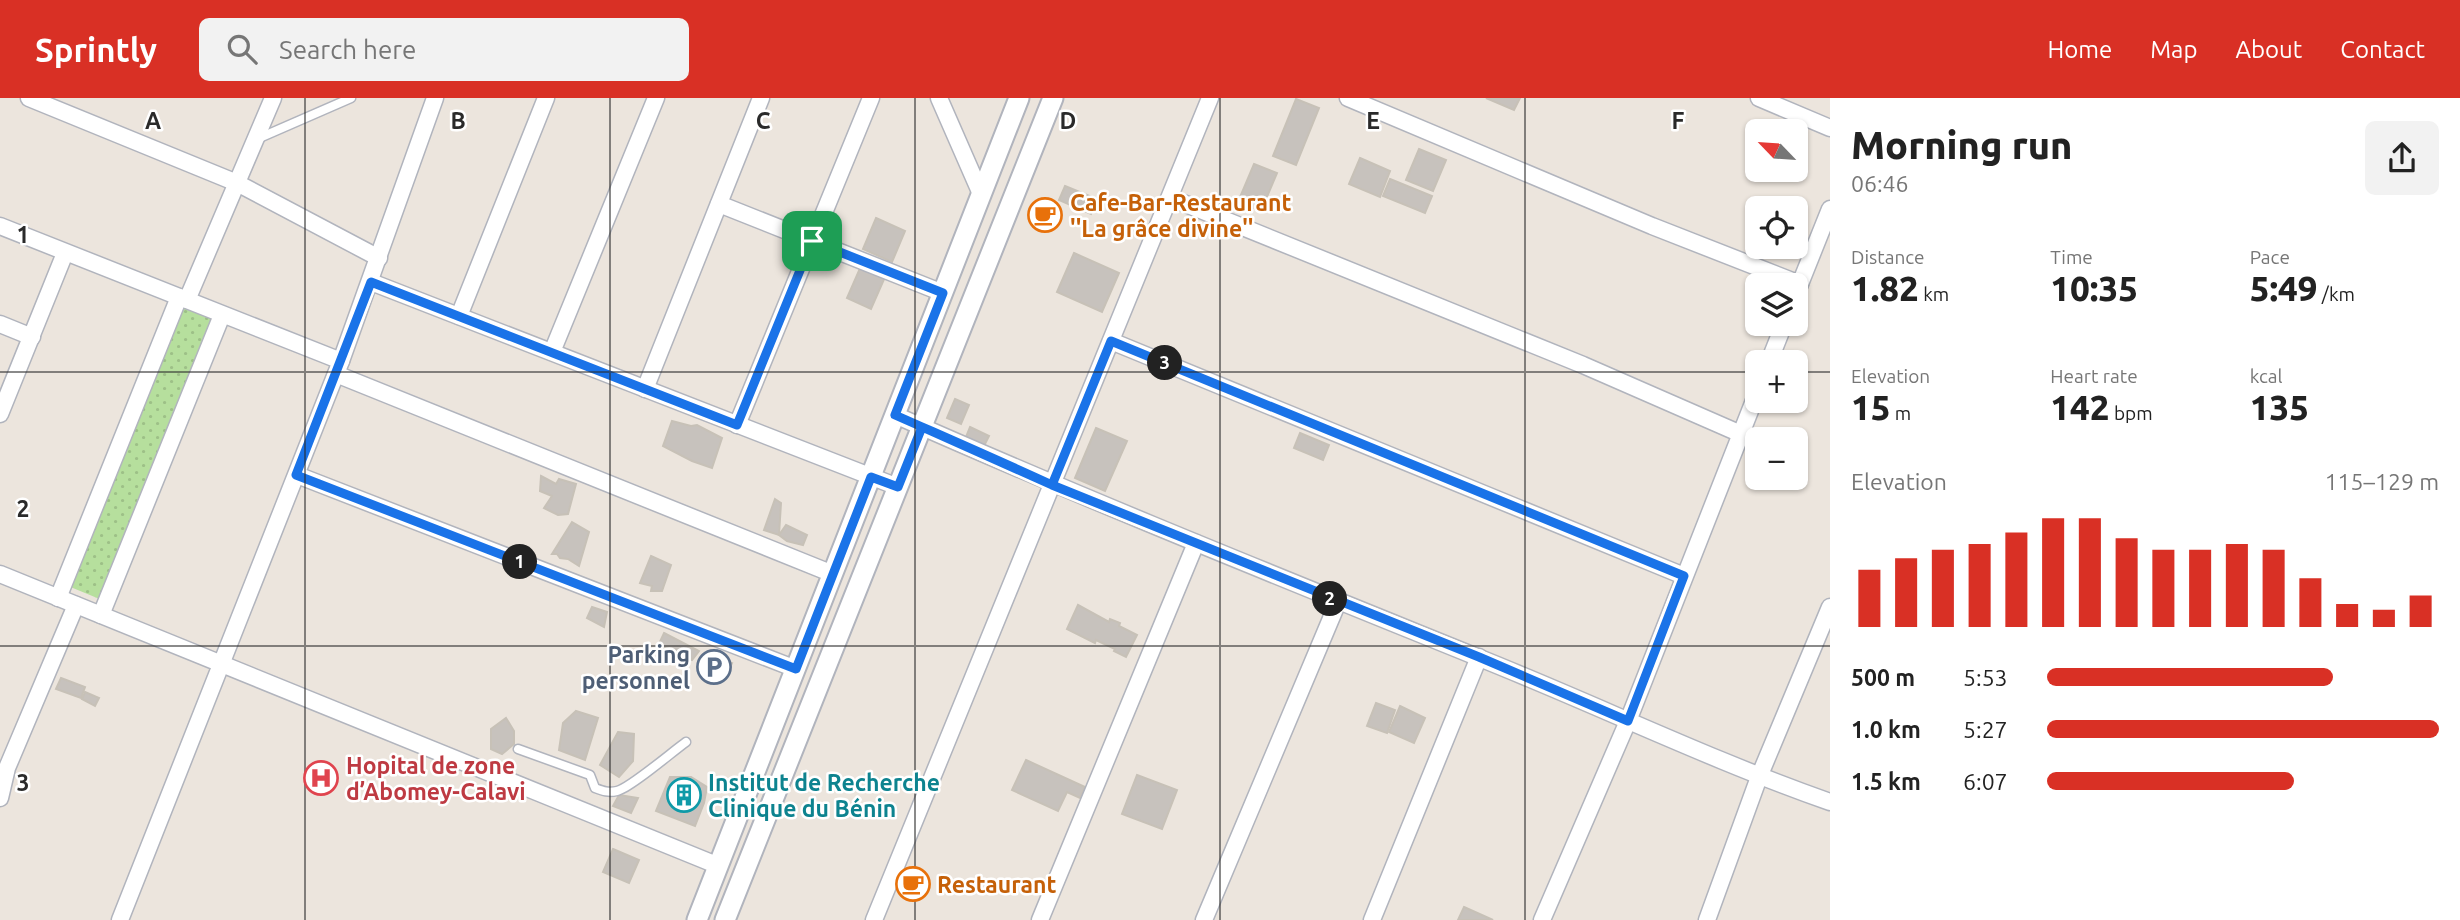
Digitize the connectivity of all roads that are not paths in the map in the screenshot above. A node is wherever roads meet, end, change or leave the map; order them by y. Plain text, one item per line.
1 (29, 98) edge
2 (273, 98) edge
3 (351, 98) edge
4 (435, 98) edge
5 (546, 98) edge
6 (656, 98) edge
7 (761, 98) edge
8 (871, 98) edge
9 (939, 98) edge
10 (1019, 98) edge
11 (1053, 98) edge
12 (1210, 98) edge
13 (1348, 98) edge
14 (1759, 98) edge
15 (1830, 128) edge
16 (255, 140) junction
17 (237, 183) junction
18 (981, 194) junction
19 (1171, 198) junction
20 (719, 204) junction
21 (1830, 209) edge
22 (0, 226) edge
23 (812, 241) junction
24 (65, 253) junction
25 (379, 258) junction
26 (1761, 273) edge
27 (1804, 273) edge
28 (371, 282) junction
29 (943, 293) junction
30 (183, 298) junction
31 (222, 315) junction
32 (460, 316) junction
33 (0, 324) edge
34 (0, 335) edge
35 (26, 341) junction
36 (1111, 341) junction
37 (552, 352) junction
38 (339, 367) junction
39 (645, 389) junction
40 (1749, 413) edge
41 (0, 414) edge
42 (895, 415) junction
43 (737, 425) junction
44 (922, 427) junction
45 (1741, 434) junction
46 (296, 475) junction
47 (871, 477) junction
48 (1052, 485) junction
49 (898, 487) junction
50 (1196, 543) junction
51 (833, 573) junction
52 (0, 574) edge
53 (1684, 576) junction
54 (58, 598) junction
55 (1338, 602) junction
56 (76, 605) junction
57 (1830, 607) edge
58 (101, 615) junction
59 (1479, 657) junction
60 (222, 664) junction
61 (796, 669) junction
62 (1628, 721) junction
63 (686, 742) dead end
64 (518, 748) dead end
65 (4, 767) edge
66 (1759, 777) junction
67 (0, 798) edge
68 (1830, 802) edge
69 (719, 866) junction
70 (120, 920) edge
71 (697, 920) edge
72 (725, 920) edge
73 (874, 920) edge
74 (1041, 920) edge
75 (1204, 920) edge
76 (1372, 920) edge
77 (1542, 920) edge
78 (1707, 920) edge

1 - 17 street
2 - 16 street
3 - 16 lane
4 - 25 street
5 - 32 street
6 - 37 street
7 - 20 street
8 - 23 street
9 - 18 street
10 - 18 street
11 - 44 street
12 - 19 street
13 - 26 street
14 - 15 street
16 - 17 street
17 - 25 street
17 - 30 street
18 - 29 street
19 - 36 street
19 - 45 street
20 - 23 street
20 - 39 street
21 - 27 street
22 - 24 street
23 - 29 street
23 - 43 street
24 - 30 street
24 - 35 street
25 - 28 street
28 - 32 street
28 - 38 street
29 - 42 street
30 - 31 street
30 - 54 street
31 - 38 street
31 - 58 street
32 - 37 street
33 - 35 street
34 - 35 street
35 - 41 street
36 - 48 street
36 - 53 street
37 - 39 street
38 - 46 street
38 - 51 street
39 - 43 street
40 - 45 street
42 - 44 street
42 - 47 street
43 - 47 street
44 - 48 street
44 - 49 street
45 - 53 street
46 - 60 street
46 - 61 street
47 - 49 street
47 - 51 street
48 - 50 street
48 - 73 street
49 - 72 street
50 - 55 street
50 - 74 street
51 - 61 street
52 - 54 street
53 - 62 street
54 - 56 street
55 - 59 street
55 - 75 street
56 - 58 street
56 - 65 street
57 - 66 street
58 - 60 street
59 - 62 street
59 - 76 street
60 - 69 street
60 - 70 street
61 - 69 street
62 - 66 street
62 - 77 street
63 - 64 lane
65 - 67 street
66 - 68 street
66 - 78 street
69 - 71 street

